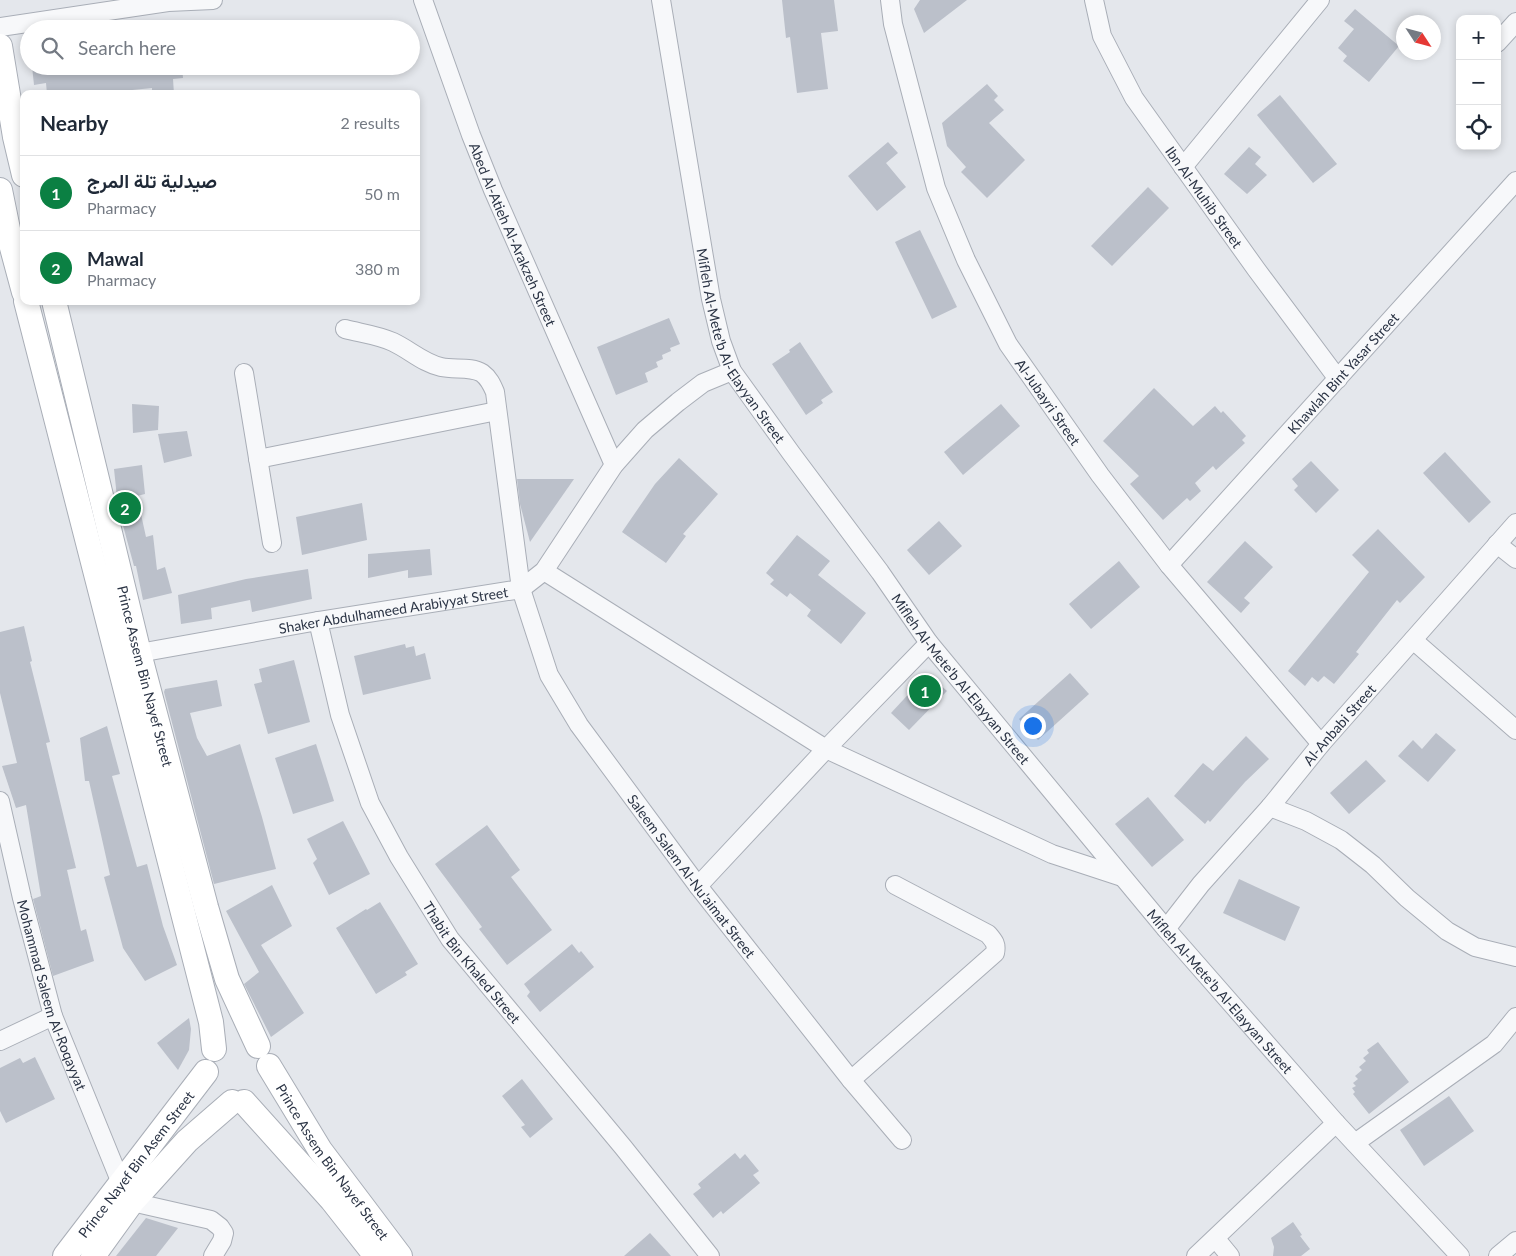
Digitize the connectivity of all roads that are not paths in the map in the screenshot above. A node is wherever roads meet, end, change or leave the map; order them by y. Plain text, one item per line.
1 (208, 0) edge
2 (213, 0) edge
3 (423, 0) edge
4 (661, 0) edge
5 (890, 0) edge
6 (1094, 0) edge
7 (1320, 0) edge
8 (47, 20) edge
9 (1516, 22) edge
10 (20, 24) edge
11 (0, 27) edge
12 (1501, 38) edge
13 (0, 46) edge
14 (20, 158) edge
15 (1183, 166) junction
16 (1516, 181) edge
17 (0, 190) edge
18 (20, 277) edge
19 (27, 305) edge
20 (55, 305) edge
21 (345, 329) dead end
22 (732, 371) junction
23 (244, 373) dead end
24 (1338, 379) junction
25 (497, 411) junction
26 (258, 459) junction
27 (614, 465) junction
28 (1516, 523) edge
29 (272, 543) dead end
30 (1497, 544) junction
31 (1516, 559) edge
32 (1169, 565) junction
33 (544, 571) junction
34 (521, 589) junction
35 (318, 621) junction
36 (1413, 640) junction
37 (929, 644) junction
38 (138, 652) junction
39 (1516, 730) edge
40 (1321, 744) junction
41 (826, 749) junction
42 (0, 802) edge
43 (1270, 807) junction
44 (1122, 878) junction
45 (895, 885) dead end
46 (698, 886) junction
47 (1166, 929) junction
48 (1516, 957) edge
49 (53, 1016) junction
50 (1516, 1017) edge
51 (0, 1041) edge
52 (252, 1043) junction
53 (214, 1049) junction
54 (269, 1066) junction
55 (206, 1072) junction
56 (851, 1080) junction
57 (238, 1102) junction
58 (1336, 1124) junction
59 (902, 1140) dead end
60 (1355, 1143) junction
61 (126, 1192) junction
62 (1216, 1239) junction
63 (1516, 1241) edge
64 (65, 1256) edge
65 (93, 1256) edge
66 (213, 1256) edge
67 (376, 1256) edge
68 (400, 1256) edge
69 (710, 1256) edge
70 (1196, 1256) edge
71 (1230, 1256) edge
72 (1460, 1256) edge
73 (1498, 1256) edge

1 - 2 street
1 - 8 street
3 - 27 street, Abed Al-Atieh Al-Arakzeh Street
4 - 22 street, Mifleh Al-Mete'b Al-Elayyan Street
5 - 32 street, Al-Jubayri Street
6 - 15 street, Ibn Al-Muhib Street
7 - 15 street
9 - 12 street
10 - 11 street
13 - 14 main road
15 - 24 street, Ibn Al-Muhib Street
16 - 24 street, Khawlah Bint Yasar Street
17 - 18 main road
19 - 53 main road, Prince Assem Bin Nayef Street
20 - 38 main road, Prince Assem Bin Nayef Street
21 - 25 street, Saleem Salem Al-Nu'aimat Street
22 - 27 street, Shaker Abdulhameed Arabiyyat Street
22 - 37 street, Mifleh Al-Mete'b Al-Elayyan Street
23 - 26 street
24 - 32 street, Khawlah Bint Yasar Street
25 - 26 street
25 - 34 street, Saleem Salem Al-Nu'aimat Street
26 - 29 street
27 - 33 street, Shaker Abdulhameed Arabiyyat Street
28 - 30 street, Al-Anbabi Street
30 - 31 street
30 - 36 street, Al-Anbabi Street
32 - 40 street, Al-Jubayri Street
33 - 34 street, Shaker Abdulhameed Arabiyyat Street
33 - 41 street
34 - 35 street, Shaker Abdulhameed Arabiyyat Street
34 - 46 street, Saleem Salem Al-Nu'aimat Street
35 - 38 street, Shaker Abdulhameed Arabiyyat Street
35 - 69 street, Thabit Bin Khaled Street
36 - 39 street
36 - 40 street, Al-Anbabi Street
37 - 41 street
37 - 44 street, Mifleh Al-Mete'b Al-Elayyan Street
38 - 52 main road, Prince Assem Bin Nayef Street
40 - 43 street, Al-Anbabi Street
41 - 44 street
41 - 46 street
42 - 49 street, Mohammad Saleem Al-Roqayyat
43 - 47 street, Al-Anbabi Street
43 - 48 street
44 - 47 street, Mifleh Al-Mete'b Al-Elayyan Street
45 - 56 street
46 - 56 street, Saleem Salem Al-Nu'aimat Street
47 - 58 street, Mifleh Al-Mete'b Al-Elayyan Street
49 - 51 street
49 - 61 street, Mohammad Saleem Al-Roqayyat
50 - 60 street
52 - 53 main road
52 - 54 main road
53 - 55 main road
54 - 57 main road
54 - 68 main road, Prince Assem Bin Nayef Street
55 - 57 main road
55 - 61 main road, Prince Nayef Bin Asem Street
56 - 59 street, Saleem Salem Al-Nu'aimat Street
57 - 61 main road, Prince Nayef Bin Asem Street
57 - 67 main road, Prince Assem Bin Nayef Street
58 - 60 street, Mifleh Al-Mete'b Al-Elayyan Street
58 - 62 street
60 - 72 street, Mifleh Al-Mete'b Al-Elayyan Street
61 - 64 main road, Prince Nayef Bin Asem Street
61 - 65 main road, Prince Nayef Bin Asem Street
61 - 66 street
62 - 70 street
62 - 71 street
63 - 73 street

